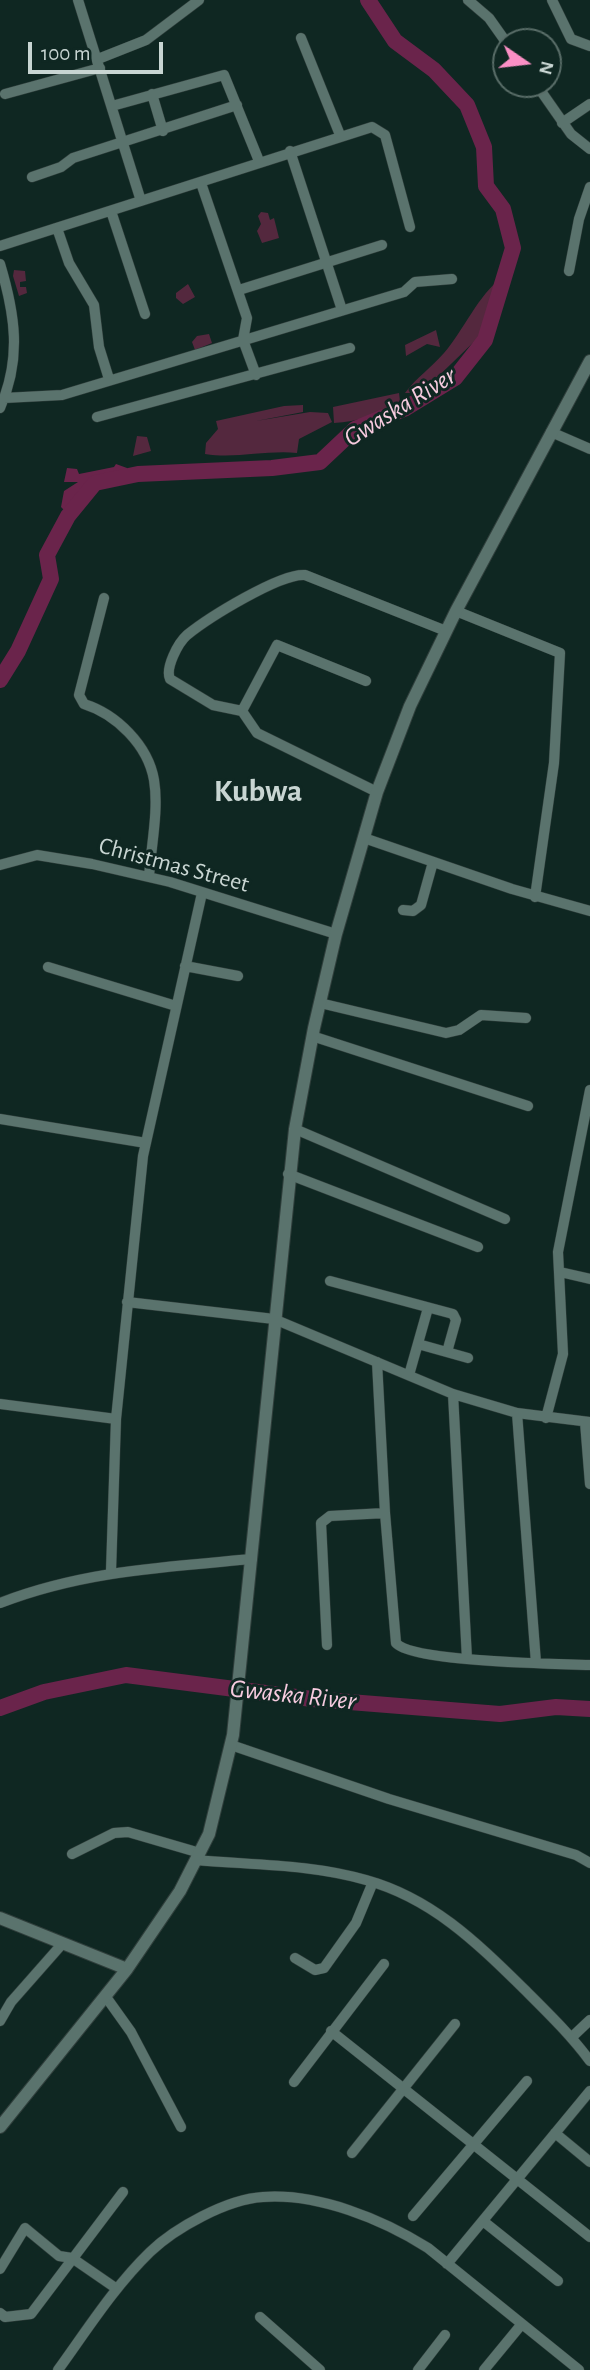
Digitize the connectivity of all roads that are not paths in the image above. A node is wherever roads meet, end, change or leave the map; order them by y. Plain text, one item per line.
1 (78, 0) edge
2 (198, 0) edge
3 (468, 0) edge
4 (552, 0) edge
5 (496, 28) edge
6 (301, 38) dead end
7 (590, 46) edge
8 (99, 64) junction
9 (5, 94) dead end
10 (152, 94) junction
11 (545, 98) edge
12 (590, 104) edge
13 (237, 105) junction
14 (112, 106) junction
15 (562, 123) junction
16 (163, 131) junction
17 (340, 135) junction
18 (124, 144) junction
19 (590, 149) edge
20 (290, 152) junction
21 (259, 161) junction
22 (32, 177) dead end
23 (201, 183) junction
24 (590, 187) edge
25 (141, 201) junction
26 (111, 211) junction
27 (410, 227) dead end
28 (57, 229) junction
29 (382, 245) dead end
30 (0, 246) edge
31 (0, 264) edge
32 (327, 264) junction
33 (569, 271) dead end
34 (452, 279) dead end
35 (239, 290) junction
36 (342, 310) junction
37 (145, 314) dead end
38 (243, 340) junction
39 (350, 348) dead end
40 (590, 361) edge
41 (256, 375) junction
42 (109, 379) junction
43 (2, 403) edge
44 (97, 417) dead end
45 (551, 432) junction
46 (590, 449) edge
47 (104, 598) dead end
48 (456, 611) junction
49 (446, 631) junction
50 (366, 681) dead end
51 (242, 711) junction
52 (377, 792) junction
53 (364, 838) junction
54 (433, 862) junction
55 (0, 865) edge
56 (149, 877) junction
57 (202, 893) junction
58 (535, 897) junction
59 (403, 910) dead end
60 (590, 911) edge
61 (336, 934) junction
62 (186, 966) junction
63 (48, 967) dead end
64 (238, 976) dead end
65 (320, 1003) junction
66 (176, 1006) junction
67 (526, 1018) dead end
68 (312, 1036) junction
69 (590, 1090) edge
70 (528, 1106) dead end
71 (0, 1119) edge
72 (295, 1129) junction
73 (146, 1143) junction
74 (288, 1174) junction
75 (505, 1219) dead end
76 (478, 1247) dead end
77 (560, 1272) junction
78 (590, 1279) edge
79 (330, 1281) dead end
80 (127, 1302) junction
81 (428, 1308) junction
82 (274, 1319) junction
83 (418, 1344) junction
84 (447, 1352) junction
85 (468, 1358) dead end
86 (377, 1362) junction
87 (409, 1375) junction
88 (453, 1394) junction
89 (0, 1404) edge
90 (517, 1413) junction
91 (546, 1418) junction
92 (116, 1419) junction
93 (587, 1422) edge
94 (590, 1484) edge
95 (385, 1513) junction
96 (252, 1559) junction
97 (111, 1571) junction
98 (0, 1603) edge
99 (327, 1645) dead end
100 (467, 1659) junction
101 (536, 1663) junction
102 (590, 1665) edge
103 (232, 1745) junction
104 (72, 1854) dead end
105 (198, 1857) junction
106 (590, 1863) edge
107 (373, 1882) junction
108 (0, 1917) edge
109 (63, 1943) junction
110 (295, 1958) dead end
111 (384, 1964) dead end
112 (127, 1969) junction
113 (106, 1997) junction
114 (590, 2020) edge
115 (0, 2021) edge
116 (455, 2024) dead end
117 (331, 2031) junction
118 (572, 2037) junction
119 (590, 2062) edge
120 (527, 2081) dead end
121 (293, 2082) dead end
122 (402, 2087) junction
123 (590, 2091) edge
124 (3, 2118) edge
125 (181, 2127) dead end
126 (555, 2133) junction
127 (475, 2145) junction
128 (352, 2154) dead end
129 (590, 2162) edge
130 (517, 2179) junction
131 (123, 2192) dead end
132 (413, 2216) dead end
133 (483, 2221) junction
134 (590, 2237) edge
135 (72, 2258) junction
136 (447, 2264) junction
137 (0, 2269) edge
138 (558, 2281) dead end
139 (117, 2290) junction
140 (0, 2313) edge
141 (260, 2317) dead end
142 (521, 2325) junction
143 (445, 2335) dead end
144 (58, 2370) edge
145 (320, 2370) edge
146 (418, 2370) edge
147 (484, 2370) edge
148 (579, 2370) edge

1 - 8 street
2 - 8 street
3 - 5 street
4 - 7 street
6 - 17 street
8 - 9 street
8 - 14 street
10 - 13 street
10 - 14 street
10 - 16 street
11 - 15 street
12 - 15 street
13 - 16 street
13 - 21 street
14 - 18 street
15 - 19 street
16 - 18 street
17 - 20 street
17 - 27 street
18 - 22 street
18 - 25 street
20 - 21 street
20 - 32 street
21 - 23 street
23 - 25 street
23 - 35 street
24 - 33 street
25 - 26 street
26 - 28 street
26 - 37 street
28 - 30 street
28 - 42 street
29 - 32 street
31 - 43 street
32 - 35 street
32 - 36 street
34 - 36 street
35 - 38 street
36 - 38 street
38 - 41 street
38 - 42 street
39 - 41 street
40 - 45 main road
41 - 44 street
42 - 43 street
45 - 46 street
45 - 48 main road
47 - 56 street
48 - 49 main road
48 - 58 street
49 - 51 street
49 - 52 main road
50 - 51 street
51 - 52 street
52 - 53 main road
53 - 54 street
53 - 61 main road
54 - 58 street
54 - 59 street
55 - 56 street, Christmas Street
56 - 57 street, Christmas Street
57 - 61 street, Christmas Street
57 - 62 street
58 - 60 street
61 - 65 main road
62 - 64 street
62 - 66 street
63 - 66 street
65 - 67 street
65 - 68 main road
66 - 73 street
68 - 70 street
68 - 72 main road
69 - 77 street
71 - 73 street
72 - 74 main road
72 - 75 street
73 - 80 street
74 - 76 street
74 - 82 main road
77 - 78 street
77 - 91 street
79 - 81 street
80 - 82 street
80 - 92 street
81 - 83 street
81 - 84 street
82 - 86 street
82 - 96 main road
83 - 84 street
83 - 87 street
84 - 85 street
86 - 87 street
86 - 95 street
87 - 88 street
88 - 90 street
88 - 100 street
89 - 92 street
90 - 91 street
90 - 101 street
91 - 93 street
92 - 97 street
93 - 94 street
95 - 99 street
95 - 100 street
96 - 97 street
96 - 103 main road
97 - 98 street
100 - 101 street
101 - 102 street
103 - 105 main road
103 - 106 street
104 - 105 street
105 - 107 street
105 - 112 main road
107 - 110 street
107 - 118 street
108 - 109 main road
109 - 112 main road
109 - 115 street
111 - 117 street
112 - 113 main road
113 - 124 main road
113 - 125 street
114 - 118 street
116 - 122 street
117 - 121 street
117 - 122 street
118 - 119 street
120 - 127 street
122 - 127 street
122 - 128 street
123 - 126 street
126 - 129 street
126 - 130 street
127 - 130 street
127 - 132 street
130 - 133 street
130 - 134 street
131 - 135 street
133 - 136 street
133 - 138 street
135 - 137 street
135 - 139 street
135 - 140 street
136 - 139 street
136 - 142 street
139 - 144 street
141 - 145 street
142 - 147 street
142 - 148 street
143 - 146 street

